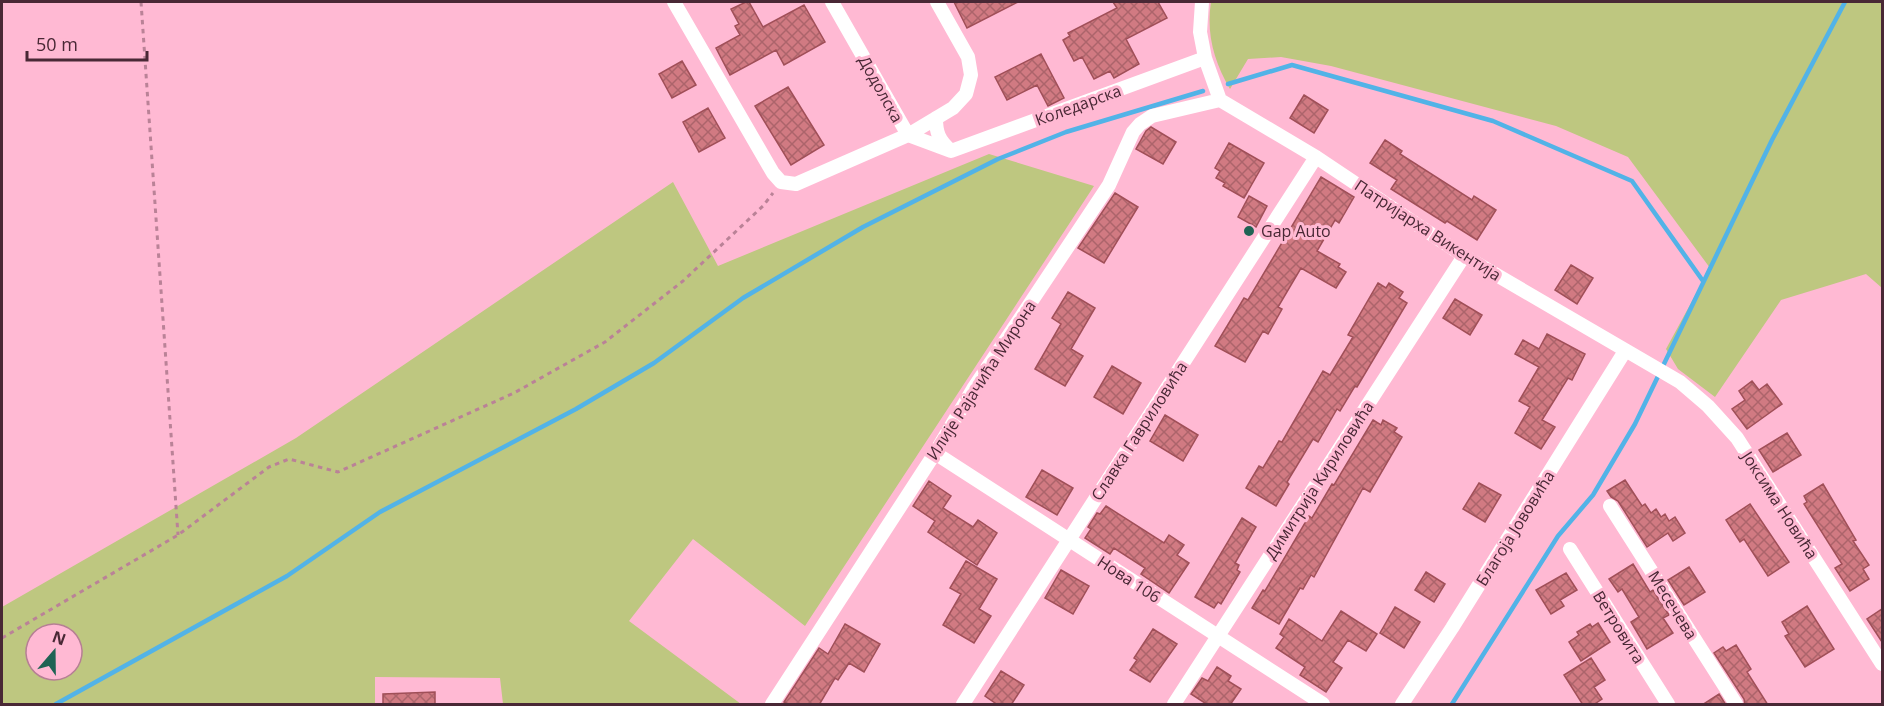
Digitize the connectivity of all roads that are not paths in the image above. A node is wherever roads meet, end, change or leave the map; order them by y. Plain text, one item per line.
1 (674, 2) edge
2 (832, 2) edge
3 (937, 2) edge
4 (1202, 2) edge
5 (1205, 58) junction
6 (1220, 100) junction
7 (936, 118) junction
8 (908, 135) junction
9 (951, 152) junction
10 (1316, 157) junction
11 (1464, 256) junction
12 (1625, 351) junction
13 (1653, 367) joint
14 (935, 453) junction
15 (1610, 506) dead end
16 (1069, 540) junction
17 (1570, 549) dead end
18 (1218, 636) junction
19 (1882, 664) edge
20 (772, 705) edge
21 (963, 705) edge
22 (1174, 705) edge
23 (1323, 705) edge
24 (1402, 705) edge
25 (1668, 705) edge
26 (1736, 705) edge

1 - 8 street
2 - 8 street, Додолска
3 - 7 street
4 - 5 street
5 - 6 street
5 - 9 street, Коледарска
6 - 10 street, Патријарха Викентија
6 - 14 street, Илије Рајачића Мирона
7 - 8 street
7 - 9 street
8 - 9 street, Додолска
10 - 11 street, Патријарха Викентија
10 - 16 street, Славка Гавриловића
11 - 12 street, Патријарха Викентија
11 - 18 street, Димитрија Кириловића
12 - 13 street, Патријарха Викентија
12 - 24 street, Благоја Јововића
13 - 19 street, Јоксима Новића
14 - 16 street, Нова 106
14 - 20 street, Илије Рајачића Мирона
15 - 26 street, Месечева
16 - 18 street, Нова 106
16 - 21 street, Славка Гавриловића
17 - 25 street, Ветровита
18 - 22 street, Димитрија Кириловића
18 - 23 street, Нова 106

